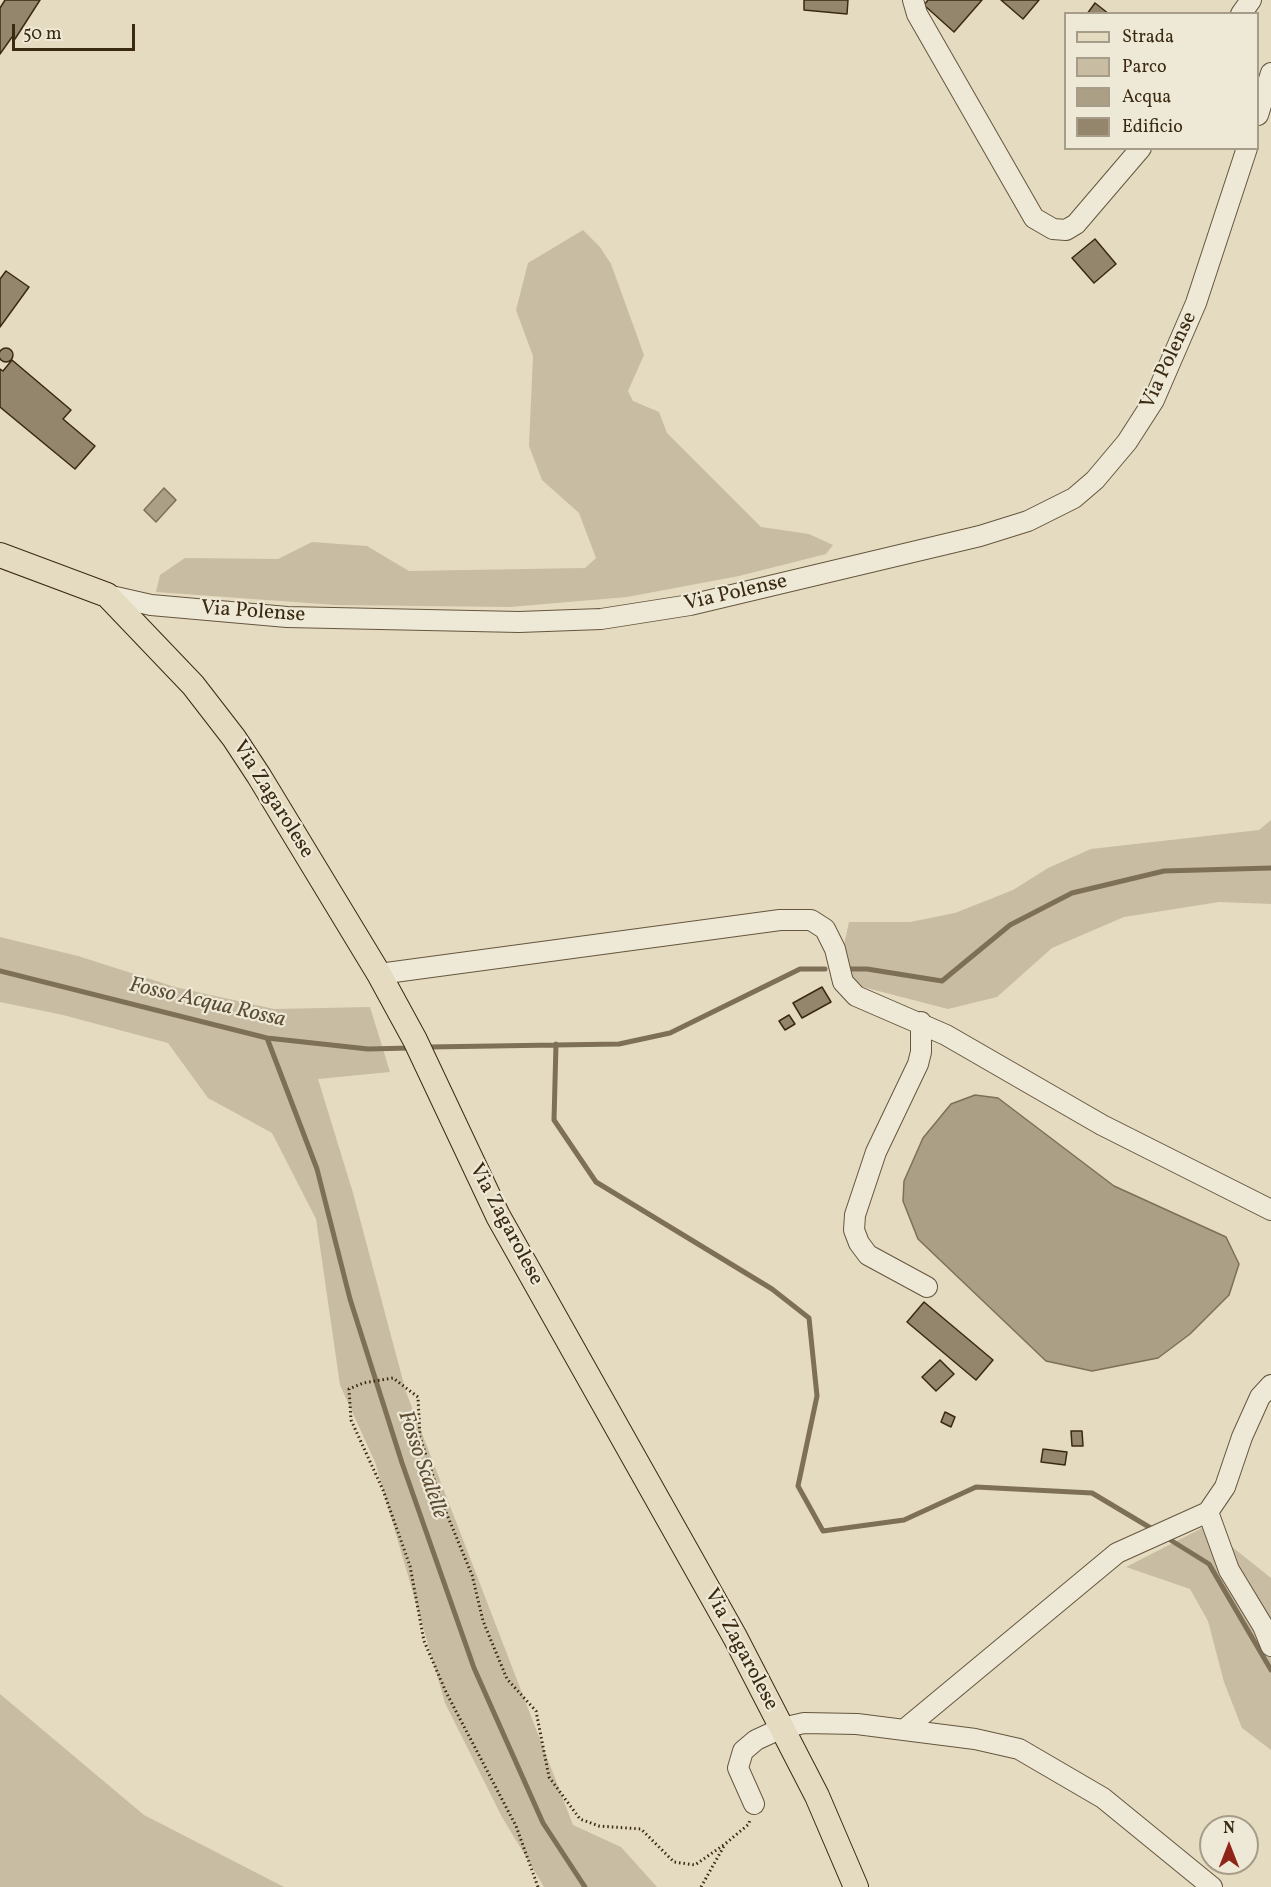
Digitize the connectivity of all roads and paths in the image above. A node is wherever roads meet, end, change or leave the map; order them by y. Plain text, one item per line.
1 (913, 0) edge
2 (1271, 73) edge
3 (1259, 109) edge
4 (1139, 150) edge
5 (1246, 150) edge
6 (0, 555) edge
7 (107, 596) junction
8 (379, 974) junction
9 (921, 1022) junction
10 (1271, 1210) edge
11 (927, 1287) dead end
12 (1271, 1385) edge
13 (1208, 1512) junction
14 (1271, 1646) edge
15 (782, 1728) junction
16 (905, 1729) junction
17 (754, 1804) joint
18 (725, 1844) junction
19 (538, 1887) edge
20 (701, 1887) edge
21 (856, 1887) edge
22 (1212, 1887) edge

1 - 4 street
2 - 3 street
5 - 7 street, Via Polense
6 - 7 main road, Via Polense
7 - 8 main road, Via Zagarolese
8 - 9 street
8 - 15 main road, Via Zagarolese
9 - 10 street
9 - 11 street
12 - 13 street
13 - 14 street
13 - 16 street
15 - 16 street
15 - 17 street
15 - 21 main road, Via Zagarolese
16 - 22 street
17 - 18 path
18 - 19 path
18 - 20 path

